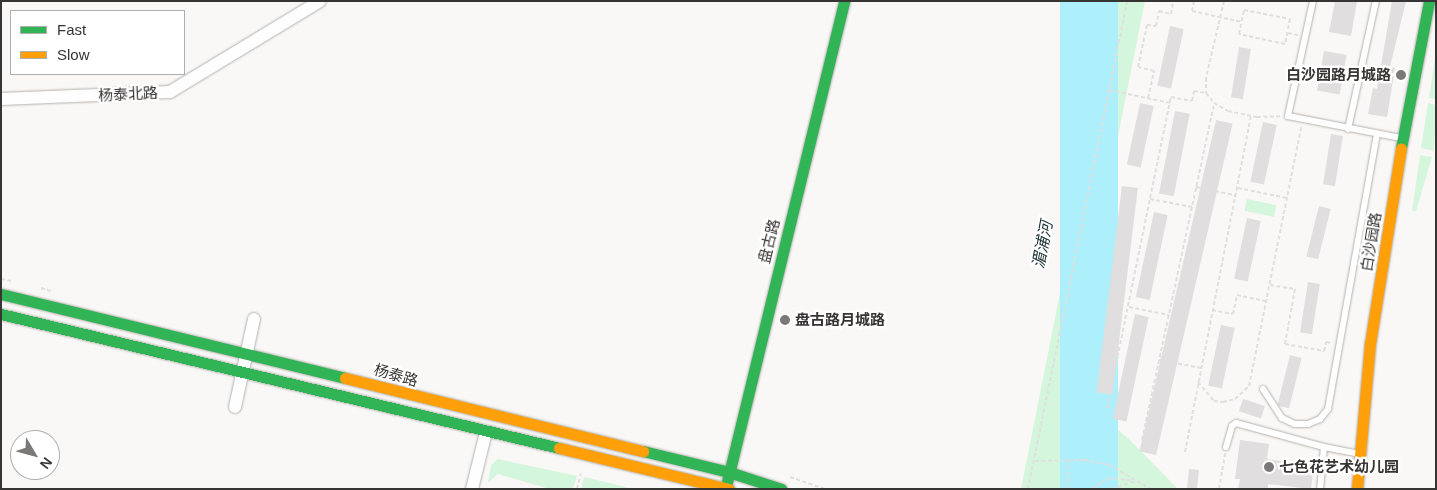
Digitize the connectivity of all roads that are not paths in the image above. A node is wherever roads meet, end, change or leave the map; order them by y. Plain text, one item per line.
1 (320, 1) edge
2 (844, 1) edge
3 (1314, 1) edge
4 (1376, 1) edge
5 (1429, 1) edge
6 (1, 98) edge
7 (1348, 129) junction
8 (1377, 135) junction
9 (1402, 138) junction
10 (1, 294) edge
11 (1, 314) edge
12 (254, 319) dead end
13 (246, 354) junction
14 (242, 373) junction
15 (1263, 389) dead end
16 (235, 407) dead end
17 (486, 432) junction
18 (1226, 447) road end
19 (1324, 447) junction
20 (1359, 454) junction
21 (730, 472) junction
22 (727, 488) edge
23 (472, 489) edge
24 (781, 489) edge
25 (1320, 489) edge
26 (1356, 489) edge

1 - 6 street, 杨泰北路
2 - 21 main road, 盘古路
3 - 7 lane
4 - 7 lane
5 - 9 main road, 白沙园路
7 - 8 lane
8 - 9 lane
8 - 15 lane
9 - 20 main road, 白沙园路
10 - 13 main road, 杨泰路
11 - 14 main road
12 - 13 street
13 - 14 street
13 - 21 main road, 杨泰路
14 - 16 street
14 - 17 main road
17 - 22 main road
17 - 23 street
18 - 19 lane
19 - 20 lane
19 - 25 lane
20 - 26 main road, 白沙园路
21 - 22 main road, 盘古路
21 - 24 main road, 杨泰路

